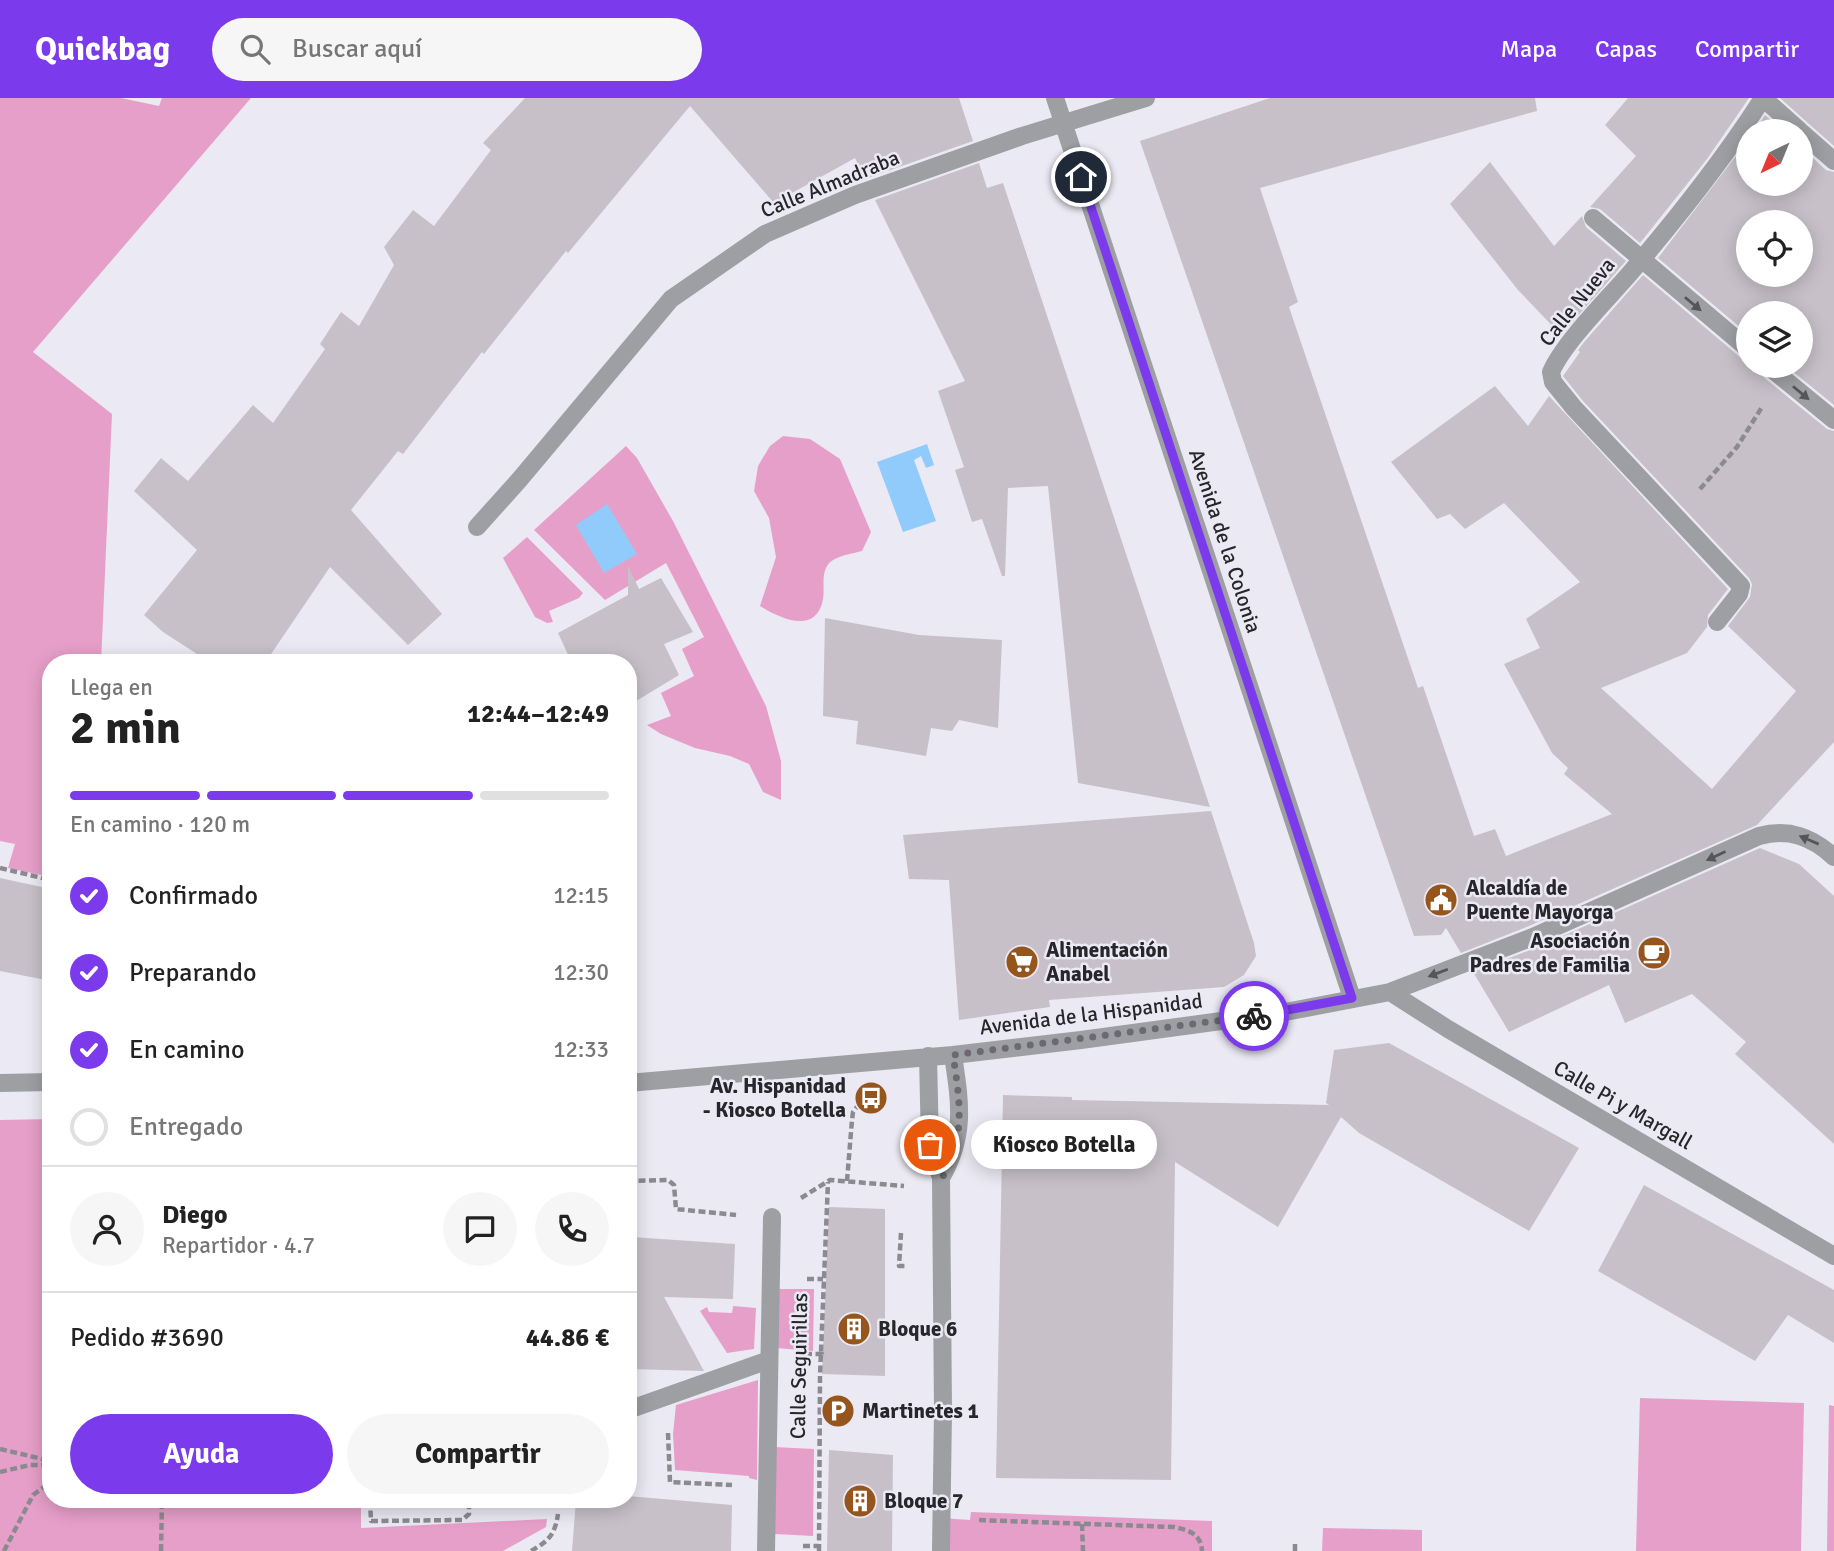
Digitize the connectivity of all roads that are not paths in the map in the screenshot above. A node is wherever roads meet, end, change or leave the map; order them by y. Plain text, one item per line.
1 (1055, 98) edge
2 (1146, 98) edge
3 (1763, 98) edge
4 (1786, 119) edge
5 (1063, 124) junction
6 (1813, 143) edge
7 (1834, 161) edge
8 (1593, 218) dead end
9 (1641, 260) junction
10 (1736, 339) edge
11 (1783, 378) edge
12 (1834, 421) edge
13 (477, 527) dead end
14 (1717, 622) dead end
15 (1834, 857) edge
16 (1390, 992) junction
17 (1352, 998) junction
18 (953, 1055) junction
19 (928, 1056) junction
20 (42, 1082) edge
21 (637, 1082) edge
22 (0, 1083) edge
23 (942, 1178) junction
24 (772, 1217) road end
25 (1834, 1256) edge
26 (769, 1360) junction
27 (637, 1407) edge
28 (766, 1551) edge
29 (941, 1551) edge

1 - 5 street, Avenida de la Colonia
2 - 5 street, Calle Almadraba
3 - 4 street
3 - 9 street, Calle Nueva
5 - 13 street, Calle Almadraba
5 - 17 street, Avenida de la Colonia
6 - 7 street
8 - 9 street
9 -> 10 street
9 - 14 street, Calle Nueva
11 -> 12 street
15 -> 16 street, Avenida de la Hispanidad
16 - 17 street, Avenida de la Hispanidad
16 - 25 street, Calle Pi y Margall
17 - 18 street, Avenida de la Hispanidad
18 - 19 street, Avenida de la Hispanidad
18 - 23 street
19 - 21 street, Avenida de la Hispanidad
19 - 23 street
20 - 22 street
23 - 29 street
24 - 26 street, Calle Seguirillas
26 - 27 street
26 - 28 street, Calle Seguirillas

